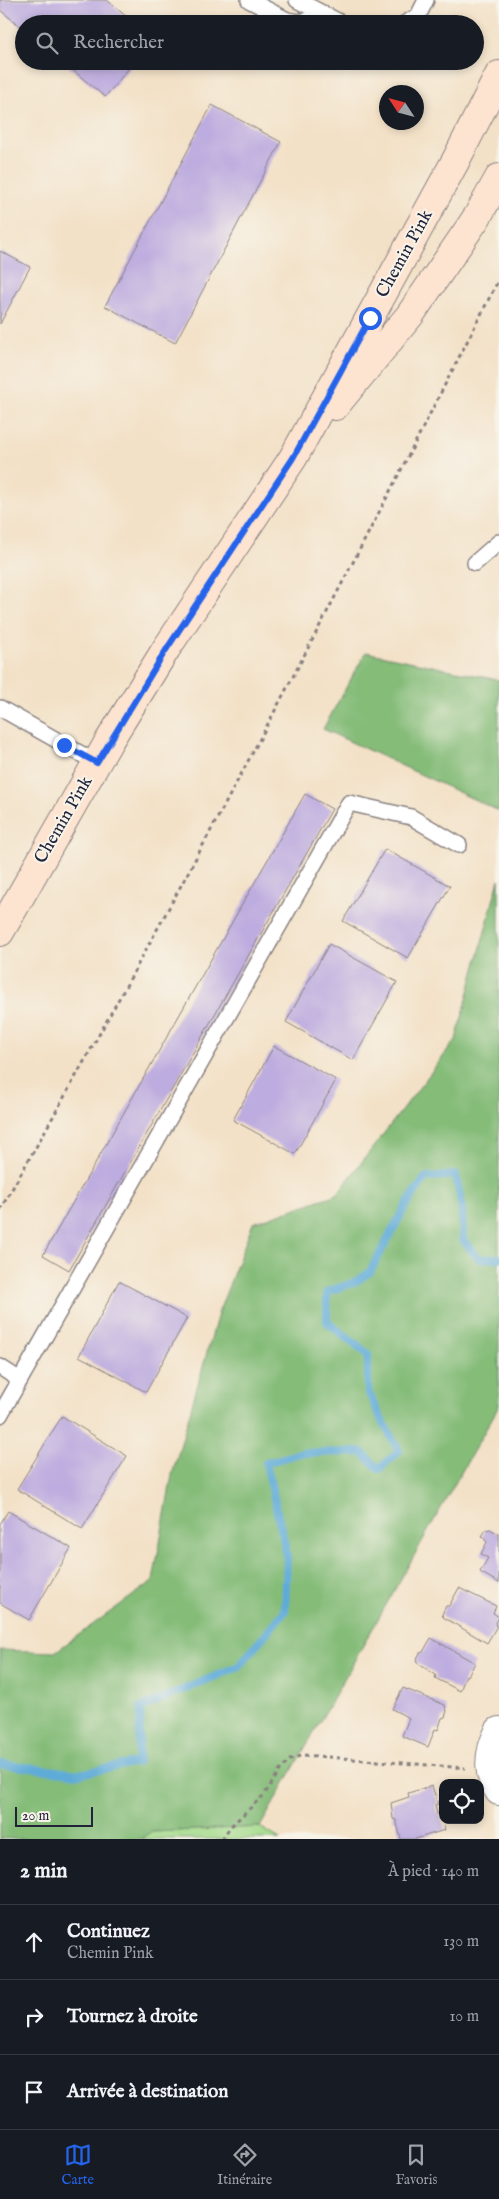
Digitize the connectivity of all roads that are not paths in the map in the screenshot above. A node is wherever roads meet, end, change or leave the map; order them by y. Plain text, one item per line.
1 (249, 0) edge
2 (297, 0) edge
3 (426, 0) edge
4 (278, 15) edge
5 (326, 15) edge
6 (418, 15) edge
7 (499, 75) edge
8 (499, 178) edge
9 (293, 458) junction
10 (499, 542) edge
11 (476, 563) dead end
12 (0, 708) edge
13 (97, 763) junction
14 (458, 845) dead end
15 (0, 932) edge
16 (0, 1367) edge
17 (20, 1380) junction
18 (0, 1415) edge
19 (499, 1731) edge
20 (494, 1781) edge

1 - 4 lane
2 - 5 lane
3 - 6 lane
7 - 9 main road, Chemin Pink
8 - 9 main road, Chemin Pink
9 - 13 main road, Chemin Pink
10 - 11 lane
12 - 13 lane
13 - 15 main road, Chemin Pink
14 - 17 lane
16 - 17 lane
17 - 18 lane
19 - 20 street

